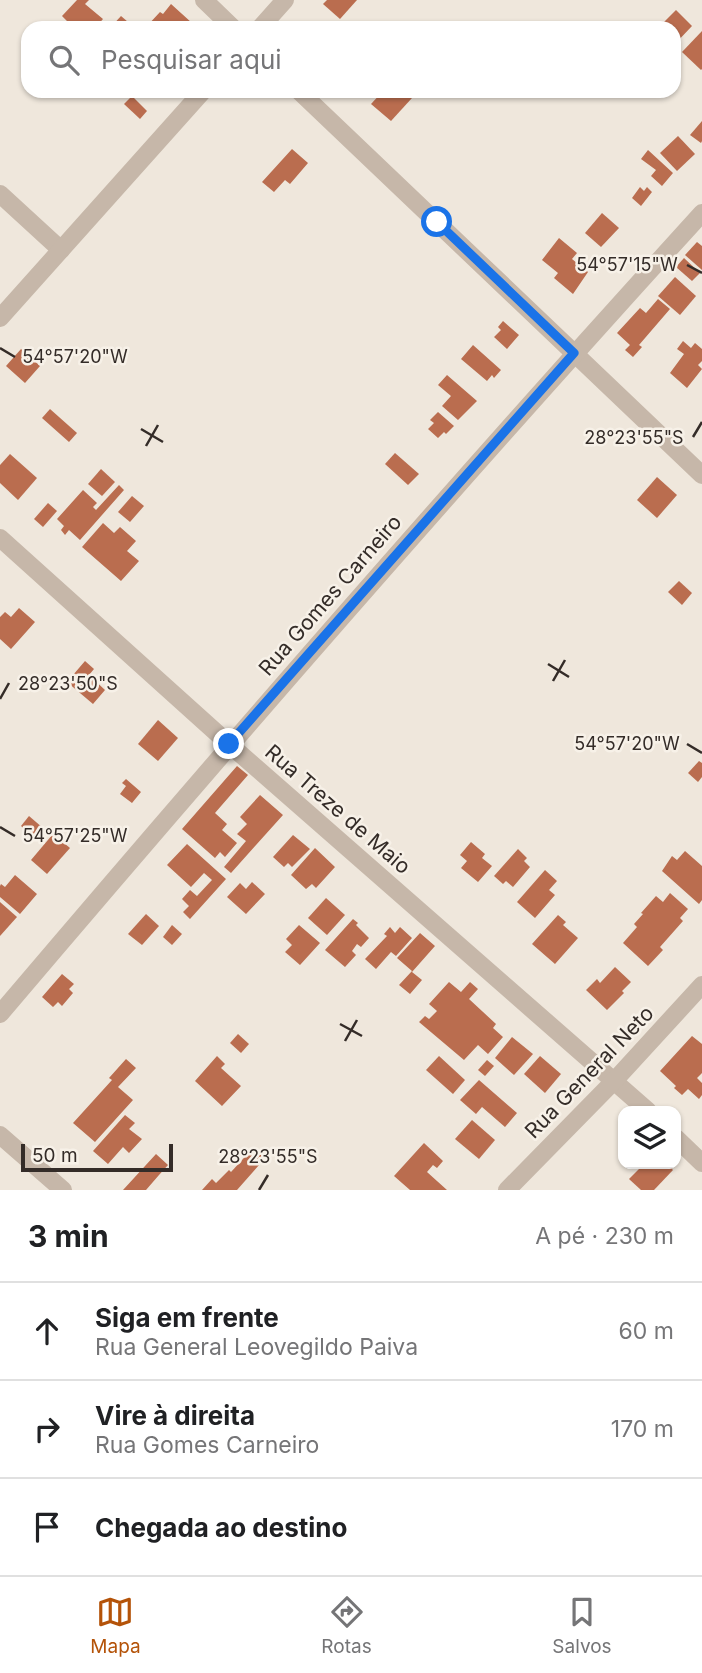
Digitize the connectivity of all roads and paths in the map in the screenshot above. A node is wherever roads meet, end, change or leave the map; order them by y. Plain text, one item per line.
1 (204, 0) edge
2 (285, 0) edge
3 (226, 21) edge
4 (266, 21) edge
5 (197, 98) edge
6 (306, 98) edge
7 (0, 194) edge
8 (702, 213) edge
9 (61, 250) junction
10 (0, 318) edge
11 (574, 353) junction
12 (702, 475) edge
13 (0, 538) edge
14 (229, 744) junction
15 (702, 985) edge
16 (0, 1014) edge
17 (615, 1080) junction
18 (643, 1106) edge
19 (0, 1135) edge
20 (681, 1143) edge
21 (702, 1163) edge
22 (63, 1190) edge
23 (507, 1190) edge

1 - 3 street
2 - 4 street
5 - 9 street
6 - 11 street
7 - 9 street
8 - 11 street, Rua Gomes Carneiro
9 - 10 street
11 - 12 street
11 - 14 street, Rua Gomes Carneiro
13 - 14 street, Rua Treze de Maio
14 - 16 street, Rua Gomes Carneiro
14 - 17 street, Rua Treze de Maio
15 - 17 street, Rua General Neto
17 - 18 street, Rua Treze de Maio
17 - 23 street, Rua General Neto
19 - 22 street
20 - 21 street

